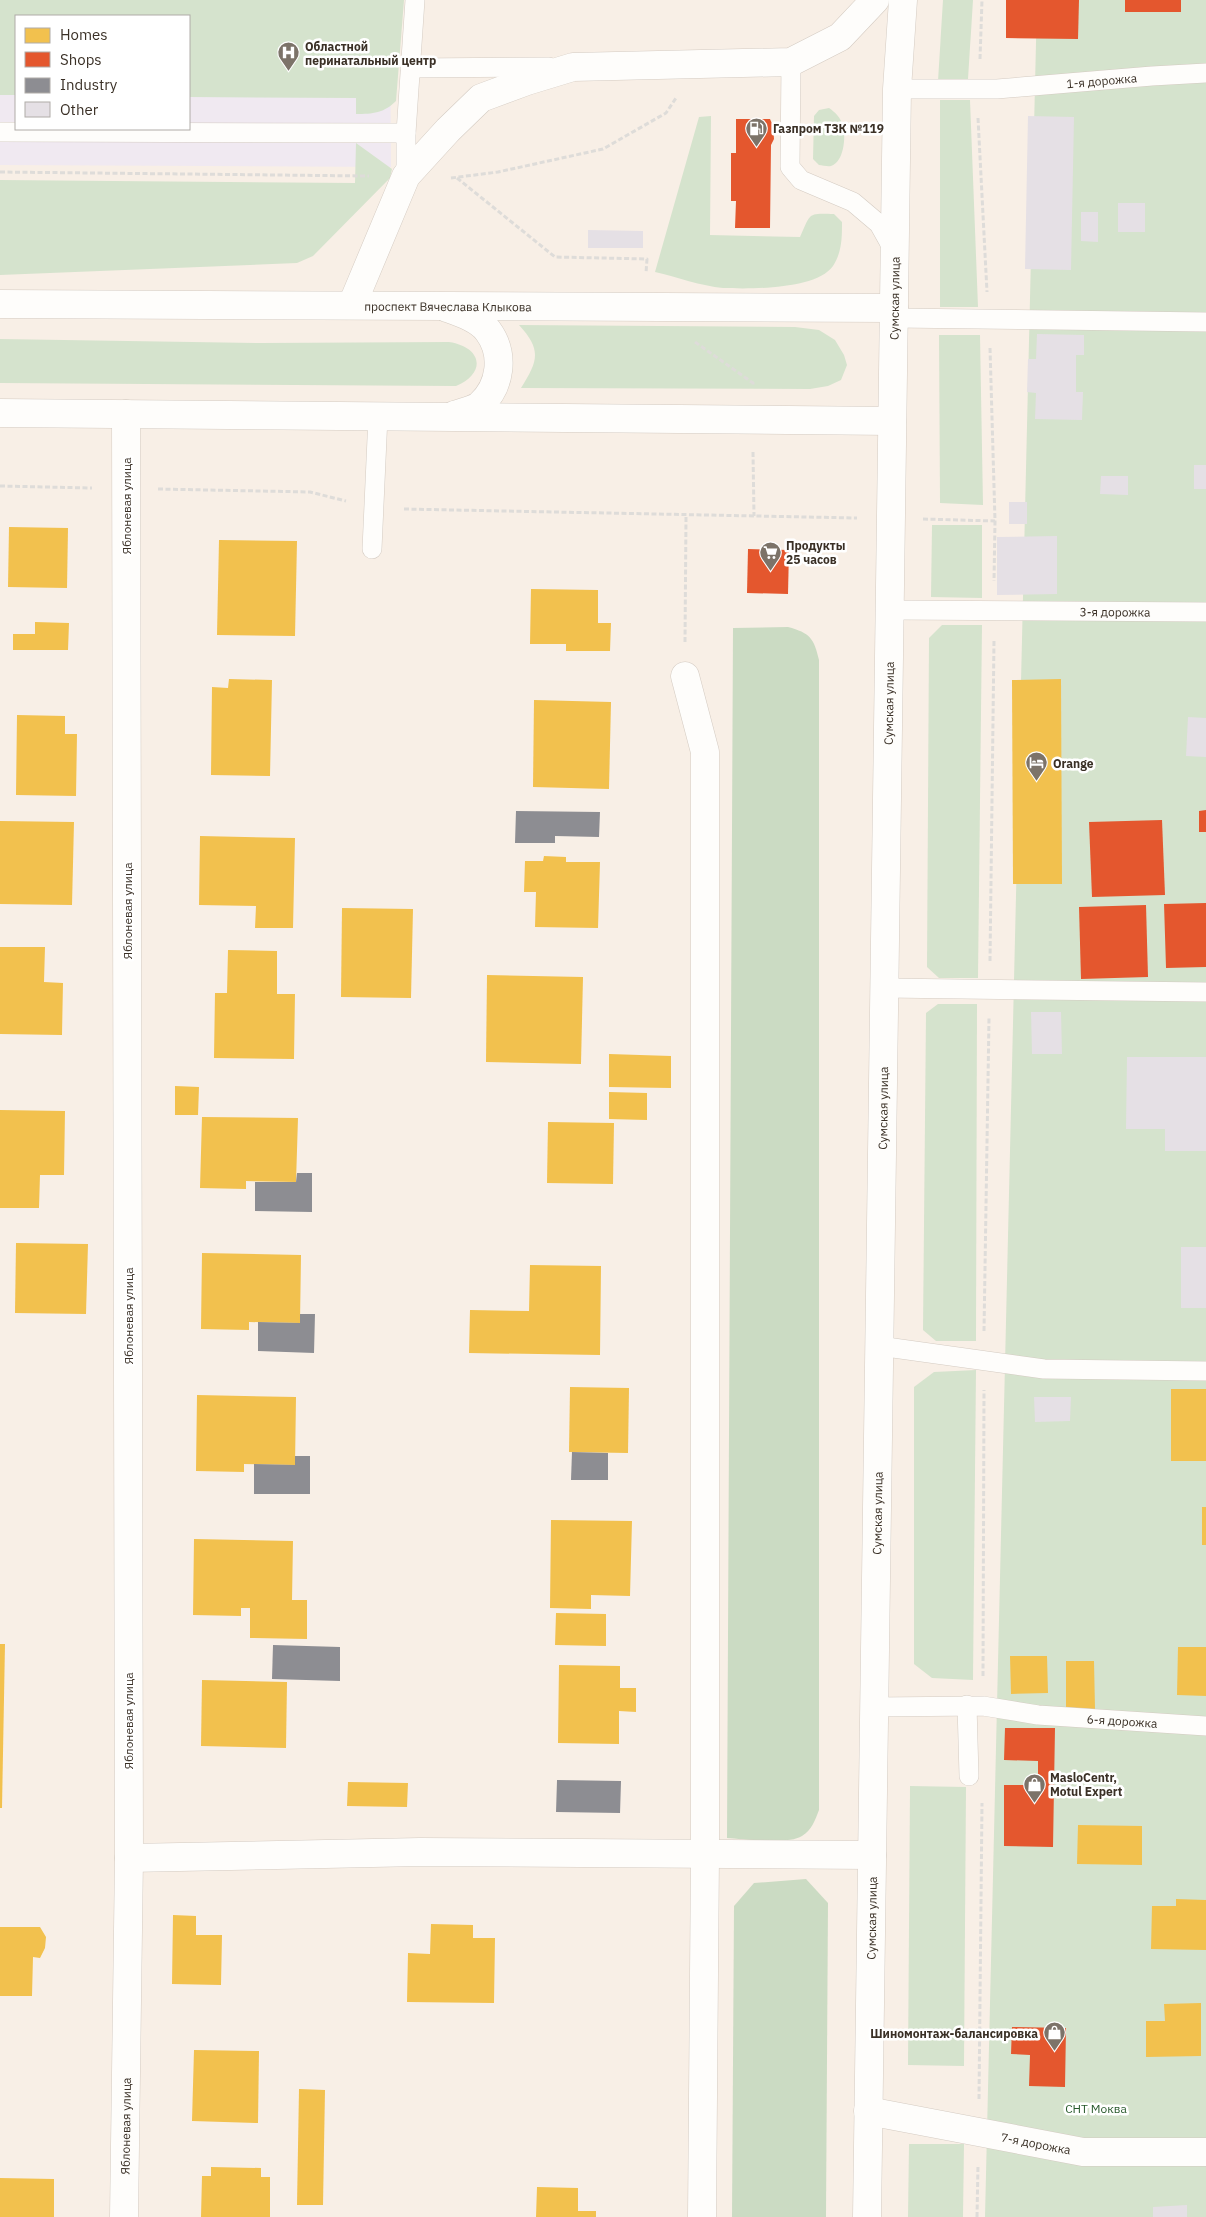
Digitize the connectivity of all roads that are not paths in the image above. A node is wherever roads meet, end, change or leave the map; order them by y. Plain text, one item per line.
1 (415, 0) edge
2 (875, 0) edge
3 (903, 0) edge
4 (791, 62) junction
5 (573, 67) junction
6 (410, 68) junction
7 (1206, 73) edge
8 (897, 89) junction
9 (0, 132) edge
10 (406, 133) junction
11 (406, 176) junction
12 (895, 253) junction
13 (0, 304) edge
14 (352, 306) junction
15 (441, 306) junction
16 (895, 313) junction
17 (1206, 322) edge
18 (0, 413) edge
19 (126, 414) junction
20 (378, 416) junction
21 (448, 417) junction
22 (892, 421) junction
23 (372, 549) dead end
24 (891, 610) junction
25 (1206, 612) edge
26 (685, 676) road end
27 (885, 988) junction
28 (1206, 992) edge
29 (879, 1346) junction
30 (1206, 1371) edge
31 (975, 1706) junction
32 (874, 1707) junction
33 (1206, 1726) edge
34 (969, 1776) dead end
35 (705, 1854) junction
36 (872, 1855) junction
37 (129, 1858) junction
38 (868, 2111) junction
39 (1206, 2152) edge
40 (124, 2217) edge
41 (702, 2217) edge
42 (867, 2217) edge

1 - 6 lane
2 - 4 main road
3 - 8 main road, Сумская улица
4 - 5 main road
4 - 12 lane
5 - 6 lane
5 - 11 main road
6 - 10 lane
7 - 8 lane, 1-я дорожка
8 - 12 main road, Сумская улица
9 - 10 lane
10 - 11 lane
11 - 14 main road
12 - 16 main road, Сумская улица
13 - 14 main road, проспект Вячеслава Клыкова
14 - 15 main road, проспект Вячеслава Клыкова
15 - 16 main road, проспект Вячеслава Клыкова
15 - 21 main road
16 - 17 lane
16 - 22 main road, Сумская улица
18 - 19 main road
19 - 20 main road
19 - 37 main road, Яблоневая улица
20 - 21 main road
20 - 23 lane
21 - 22 main road
22 - 24 main road, Сумская улица
24 - 25 lane, 3-я дорожка
24 - 27 main road, Сумская улица
26 - 35 main road
27 - 28 lane
27 - 29 main road, Сумская улица
29 - 30 lane
29 - 32 main road, Сумская улица
31 - 32 lane, 6-я дорожка
31 - 33 lane, 6-я дорожка
31 - 34 lane
32 - 36 main road, Сумская улица
35 - 36 main road
35 - 37 main road
35 - 41 main road
36 - 38 main road, Сумская улица
37 - 40 main road, Яблоневая улица
38 - 39 main road, 7-я дорожка
38 - 42 main road, Сумская улица

